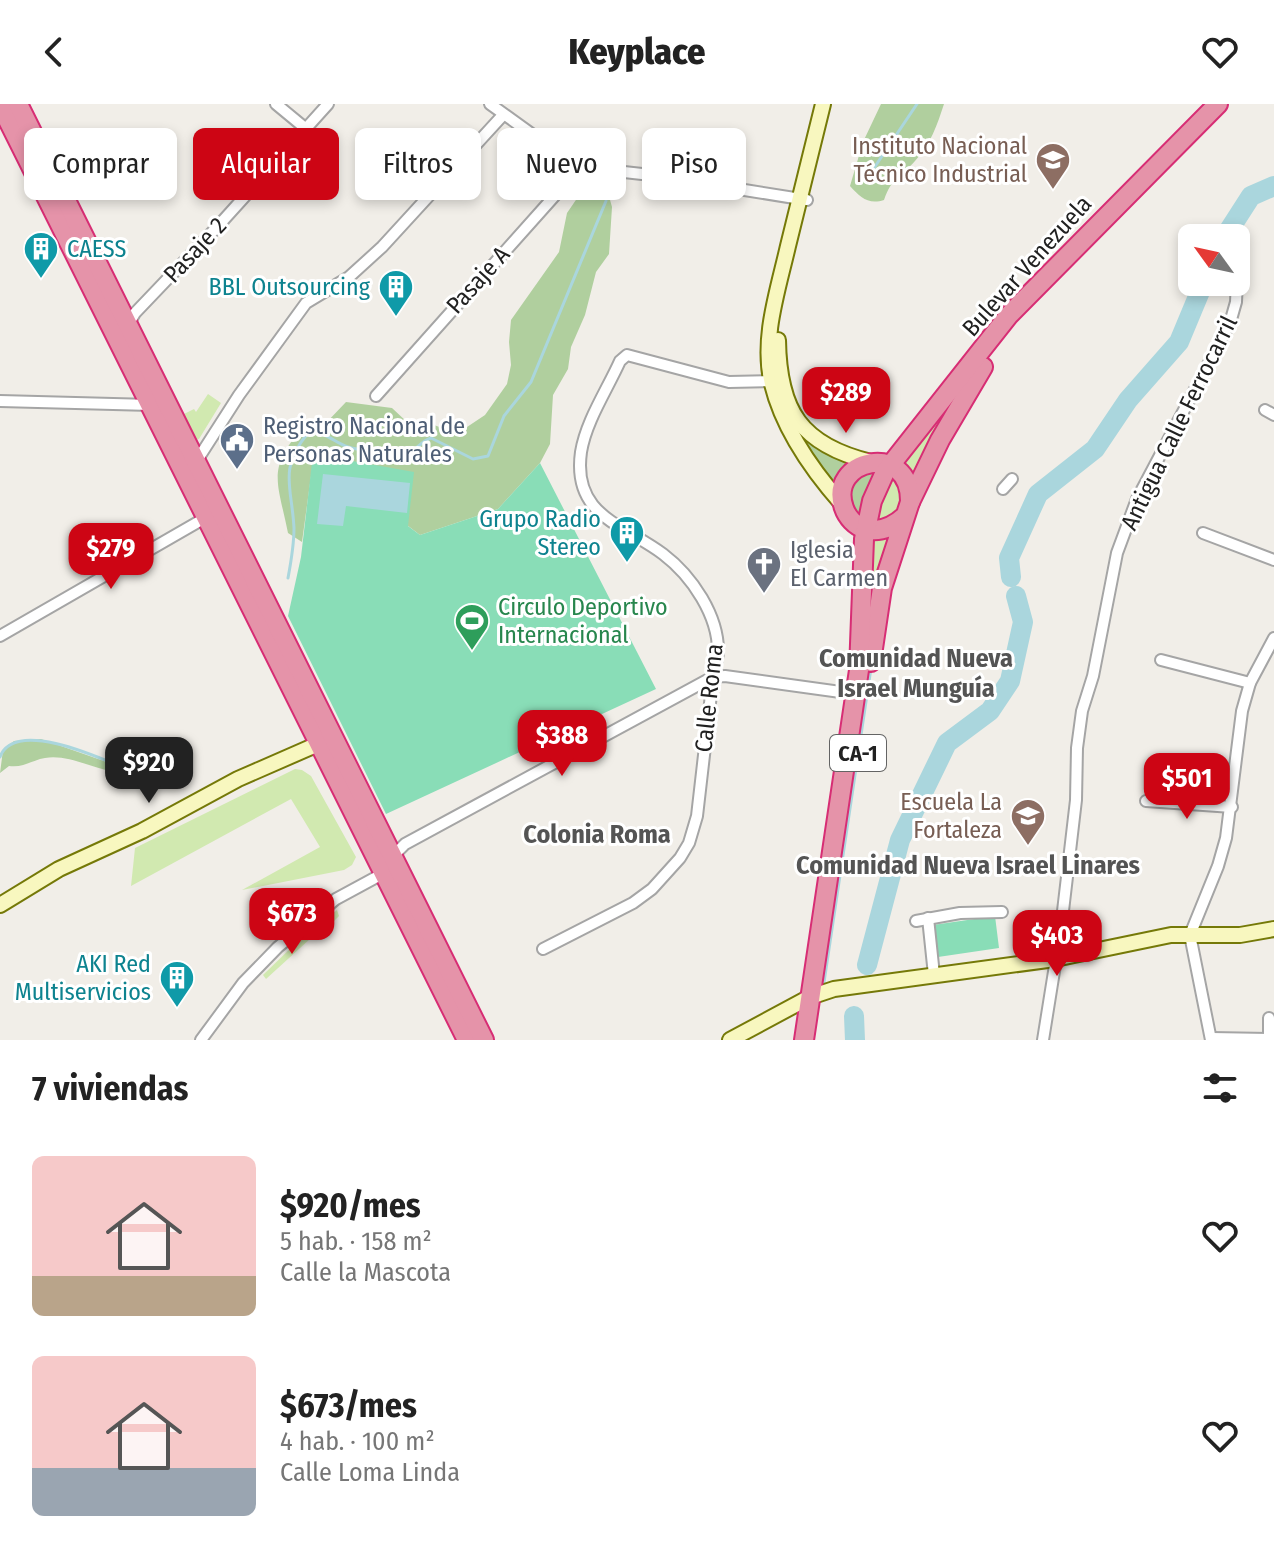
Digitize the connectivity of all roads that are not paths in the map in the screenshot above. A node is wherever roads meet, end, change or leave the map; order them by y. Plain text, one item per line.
1 (0, 104) edge
2 (18, 104) edge
3 (276, 104) edge
4 (328, 104) edge
5 (490, 104) edge
6 (823, 104) edge
7 (830, 104) edge
8 (1218, 104) edge
9 (1232, 104) edge
10 (503, 115) junction
11 (305, 128) joint
12 (522, 128) edge
13 (626, 172) edge
14 (804, 199) junction
15 (241, 200) edge
16 (551, 200) edge
17 (1236, 296) edge
18 (128, 325) junction
19 (777, 382) junction
20 (376, 396) dead end
21 (0, 401) edge
22 (151, 405) junction
23 (196, 462) junction
24 (881, 464) junction
25 (1012, 479) dead end
26 (1003, 489) dead end
27 (842, 504) junction
28 (907, 509) junction
29 (205, 518) junction
30 (865, 529) junction
31 (1203, 533) dead end
32 (1274, 560) edge
33 (0, 636) edge
34 (1274, 638) edge
35 (1161, 660) dead end
36 (713, 677) junction
37 (1250, 683) junction
38 (855, 694) junction
39 (326, 741) junction
40 (1146, 801) dead end
41 (1232, 807) junction
42 (393, 856) junction
43 (384, 873) junction
44 (0, 905) edge
45 (1002, 912) dead end
46 (928, 918) junction
47 (916, 921) dead end
48 (1274, 929) edge
49 (1190, 935) junction
50 (543, 949) dead end
51 (1055, 959) junction
52 (934, 975) junction
53 (816, 995) junction
54 (1269, 1018) dead end
55 (1211, 1039) edge
56 (201, 1040) edge
57 (467, 1040) edge
58 (484, 1040) edge
59 (730, 1040) edge
60 (804, 1040) edge
61 (815, 1040) edge
62 (1043, 1040) edge
63 (1269, 1040) edge

1 - 22 highway
2 - 18 highway
3 - 11 street
4 - 11 street, Pasaje 2
5 - 10 street
6 - 14 street
7 - 14 street
8 - 24 highway, Bulevar Venezuela / CA-1
9 - 28 highway, Bulevar Venezuela / CA-1
10 - 12 street
10 - 23 street
13 - 14 street
14 - 19 street
15 - 18 street, Pasaje 2
16 - 20 street, Pasaje A
17 - 51 street, Antigua Calle Ferrocarril
18 - 23 highway
19 - 24 street
19 - 27 street
19 - 36 street, Calle Roma
21 - 22 street
22 - 29 highway
23 - 39 highway
24 - 27 highway, CA-1
24 - 28 highway
24 - 30 highway, Bulevar Venezuela / CA-1
25 - 26 street
27 - 30 highway
28 - 30 highway
28 - 53 highway, Bulevar Venezuela / CA-1
29 - 33 street
29 - 39 highway
30 - 38 highway, Bulevar Venezuela / CA-1
31 - 32 street
34 - 37 street
35 - 37 street
36 - 38 street
36 - 42 street
36 - 50 street, Calle Roma
37 - 41 street
38 - 53 highway, Bulevar Venezuela / CA-1
39 - 42 highway
39 - 43 highway
39 - 44 street
40 - 41 street
41 - 49 street
42 - 43 street
42 - 58 highway
43 - 56 street
43 - 57 highway
45 - 46 street
46 - 47 street
46 - 52 street
48 - 49 street
49 - 51 street
49 - 55 street
51 - 52 street
51 - 62 street, Antigua Calle Ferrocarril
52 - 53 street
53 - 59 street
53 - 60 highway, Bulevar Venezuela / CA-1
53 - 61 highway, Bulevar Venezuela / CA-1
54 - 63 street
55 - 63 street

